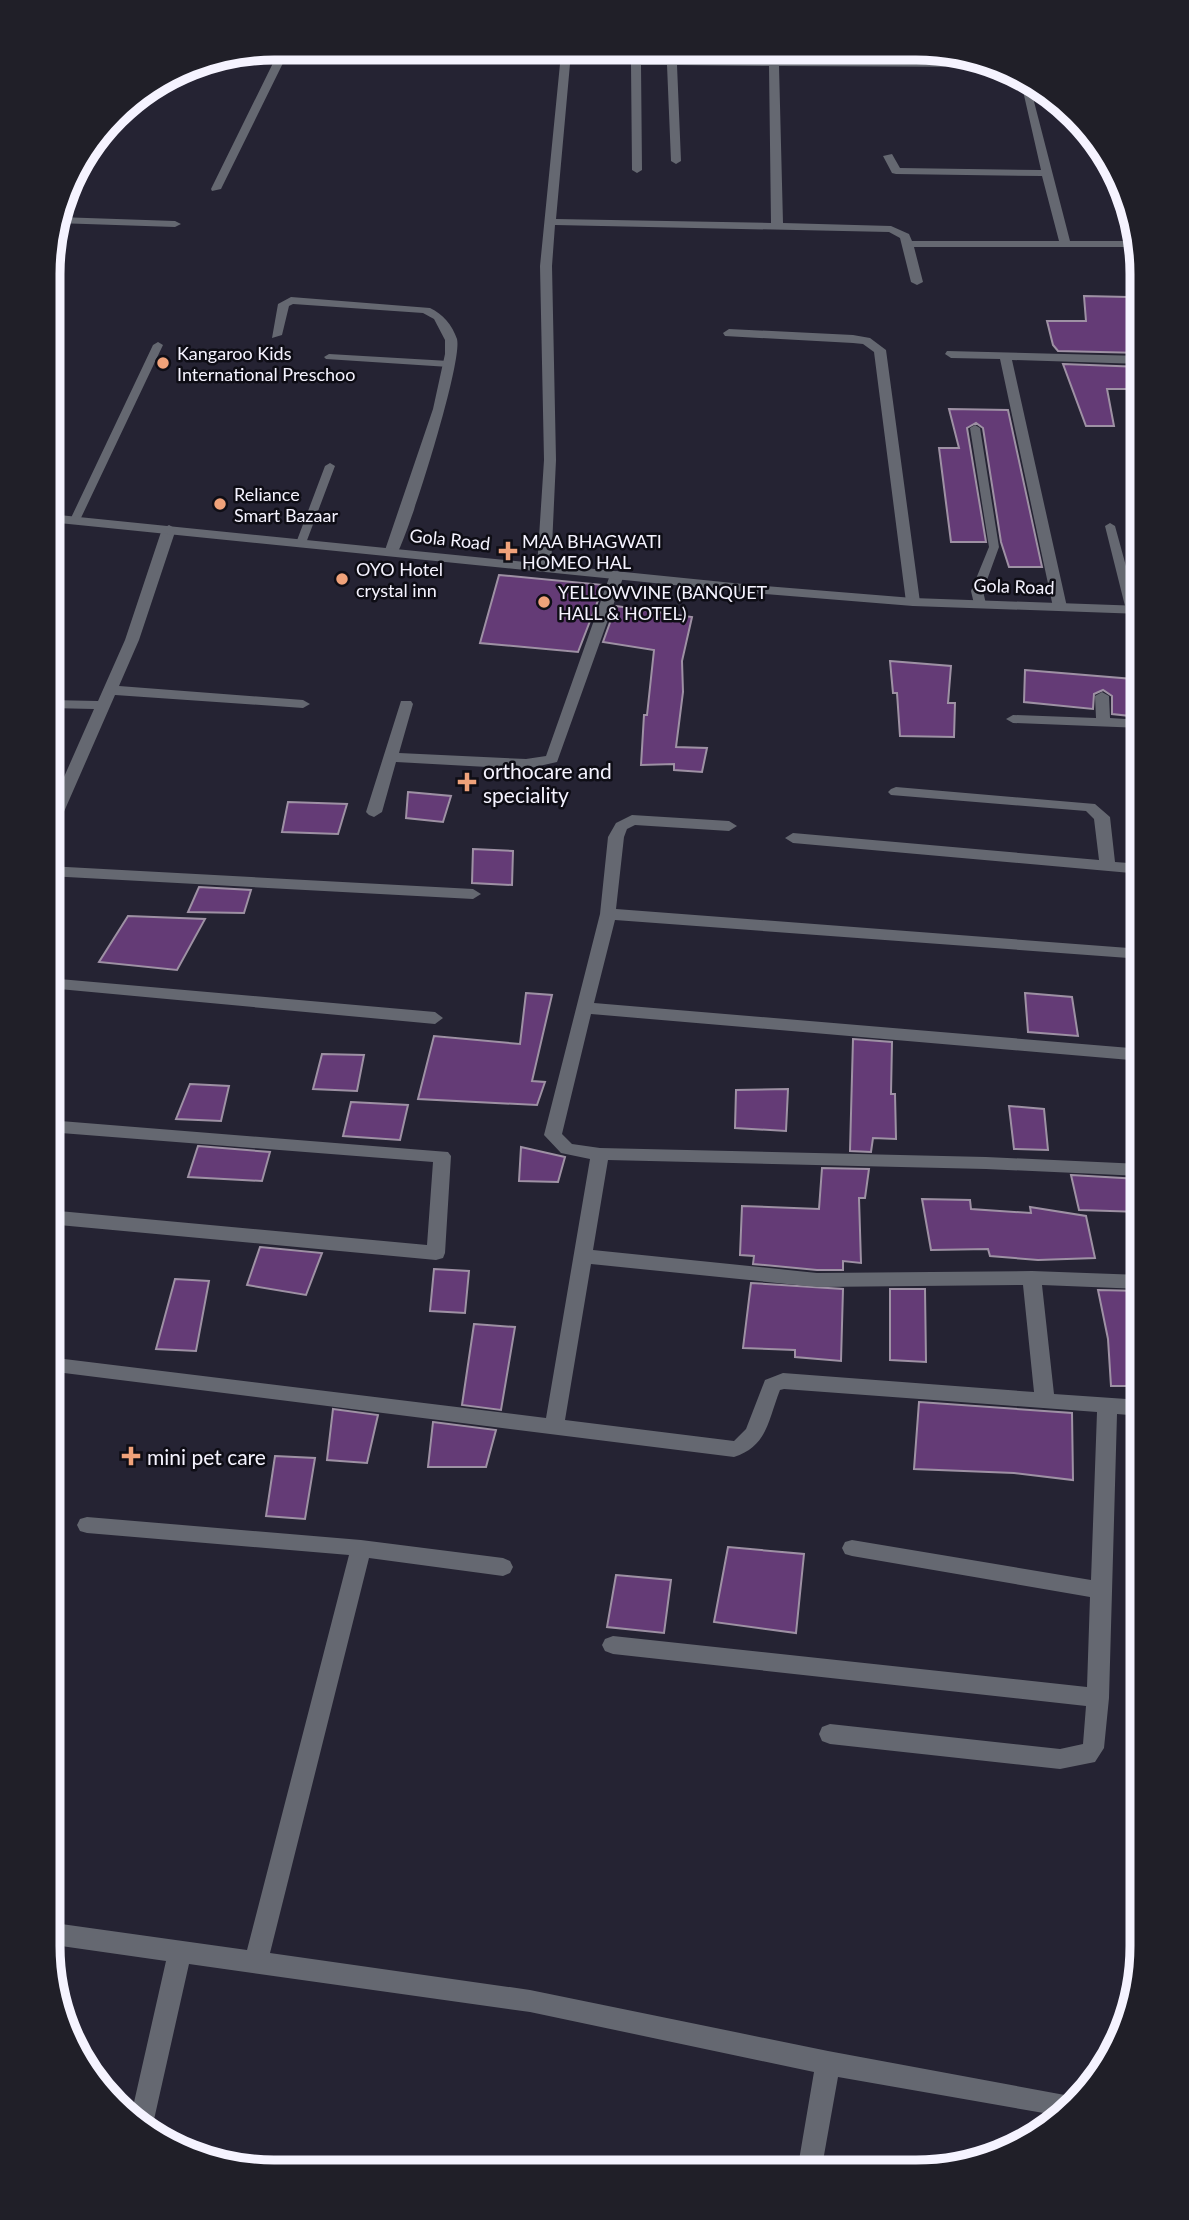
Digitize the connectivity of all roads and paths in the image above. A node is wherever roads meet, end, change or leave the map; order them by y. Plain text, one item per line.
1 (280, 59) edge
2 (556, 59) edge
3 (577, 59) edge
4 (632, 59) edge
5 (565, 60) junction
6 (636, 61) junction
7 (672, 61) junction
8 (730, 62) joint
9 (774, 62) junction
10 (959, 65) edge
11 (1026, 91) edge
12 (888, 156) dead end
13 (676, 161) dead end
14 (637, 170) dead end
15 (1047, 173) junction
16 (215, 189) dead end
17 (67, 220) edge
18 (549, 222) junction
19 (175, 224) dead end
20 (777, 226) junction
21 (907, 244) junction
22 (1065, 244) junction
23 (1128, 244) edge
24 (917, 282) dead end
25 (729, 333) dead end
26 (276, 335) dead end
27 (158, 345) dead end
28 (951, 354) dead end
29 (1005, 355) junction
30 (329, 358) dead end
31 (1130, 360) edge
32 (449, 363) junction
33 (975, 428) dead end
34 (330, 466) dead end
35 (59, 519) edge
36 (75, 520) junction
37 (1110, 526) dead end
38 (169, 528) junction
39 (304, 536) junction
40 (391, 553) junction
41 (544, 568) junction
42 (617, 575) junction
43 (1130, 588) edge
44 (914, 602) junction
45 (980, 604) junction
46 (1060, 607) junction
47 (1130, 610) edge
48 (111, 690) junction
49 (1102, 696) dead end
50 (59, 704) edge
51 (303, 704) dead end
52 (405, 704) dead end
53 (104, 705) junction
54 (1013, 719) dead end
55 (1103, 722) junction
56 (1130, 723) edge
57 (390, 757) junction
58 (896, 792) dead end
59 (59, 805) edge
60 (373, 812) dead end
61 (729, 826) dead end
62 (793, 838) dead end
63 (1108, 867) junction
64 (1130, 868) edge
65 (59, 872) edge
66 (473, 894) dead end
67 (608, 914) junction
68 (1130, 953) edge
69 (59, 984) edge
70 (585, 1008) junction
71 (435, 1018) dead end
72 (1130, 1054) edge
73 (59, 1127) edge
74 (600, 1154) junction
75 (1129, 1169) edge
76 (59, 1218) edge
77 (583, 1256) junction
78 (1032, 1278) junction
79 (1129, 1282) edge
80 (59, 1365) edge
81 (1045, 1400) junction
82 (1107, 1405) junction
83 (1129, 1407) edge
84 (554, 1427) junction
85 (87, 1525) dead end
86 (361, 1548) junction
87 (852, 1548) dead end
88 (503, 1567) dead end
89 (1102, 1591) junction
90 (613, 1645) dead end
91 (1098, 1698) junction
92 (830, 1734) dead end
93 (59, 1935) edge
94 (180, 1952) junction
95 (255, 1964) junction
96 (828, 2063) junction
97 (1060, 2104) edge
98 (143, 2116) edge
99 (811, 2160) edge

1 - 16 street
2 - 5 street
3 - 5 street
4 - 6 street
5 - 18 street
6 - 7 street
6 - 14 street
7 - 8 street
7 - 13 street
8 - 9 street
9 - 10 street
9 - 20 street
11 - 15 street
12 - 15 street
15 - 22 street
17 - 19 street
18 - 20 street
18 - 41 street
20 - 21 street
21 - 22 street
21 - 24 street
22 - 23 street
25 - 44 street
26 - 32 street
27 - 36 lane
28 - 29 street
29 - 31 street
29 - 46 street
30 - 32 lane
32 - 40 street
33 - 45 lane
34 - 39 lane
35 - 36 street, Gola Road
36 - 38 street, Gola Road
37 - 43 lane
38 - 39 street, Gola Road
38 - 48 street
39 - 40 street, Gola Road
40 - 41 street, Gola Road
41 - 42 street, Gola Road
42 - 44 street, Gola Road
42 - 57 street
44 - 45 street, Gola Road
45 - 46 street, Gola Road
46 - 47 street, Gola Road
48 - 51 street
48 - 53 street
49 - 55 street
50 - 53 street
52 - 57 street
53 - 59 street
54 - 55 street
55 - 56 street
57 - 60 street
58 - 63 street
61 - 67 street
62 - 63 street
63 - 64 street
65 - 66 street
67 - 68 street
67 - 70 street
69 - 71 street
70 - 72 street
70 - 74 street
73 - 76 street
74 - 75 street
74 - 77 street
77 - 78 street
77 - 84 street
78 - 79 street
78 - 81 street
80 - 84 street
81 - 82 street
81 - 84 street
82 - 83 street
82 - 89 street
85 - 86 street
86 - 88 street
86 - 95 street
87 - 89 street
89 - 91 street
90 - 91 street
91 - 92 street
93 - 94 street
94 - 95 street
94 - 98 street
95 - 96 street
96 - 97 street
96 - 99 street

